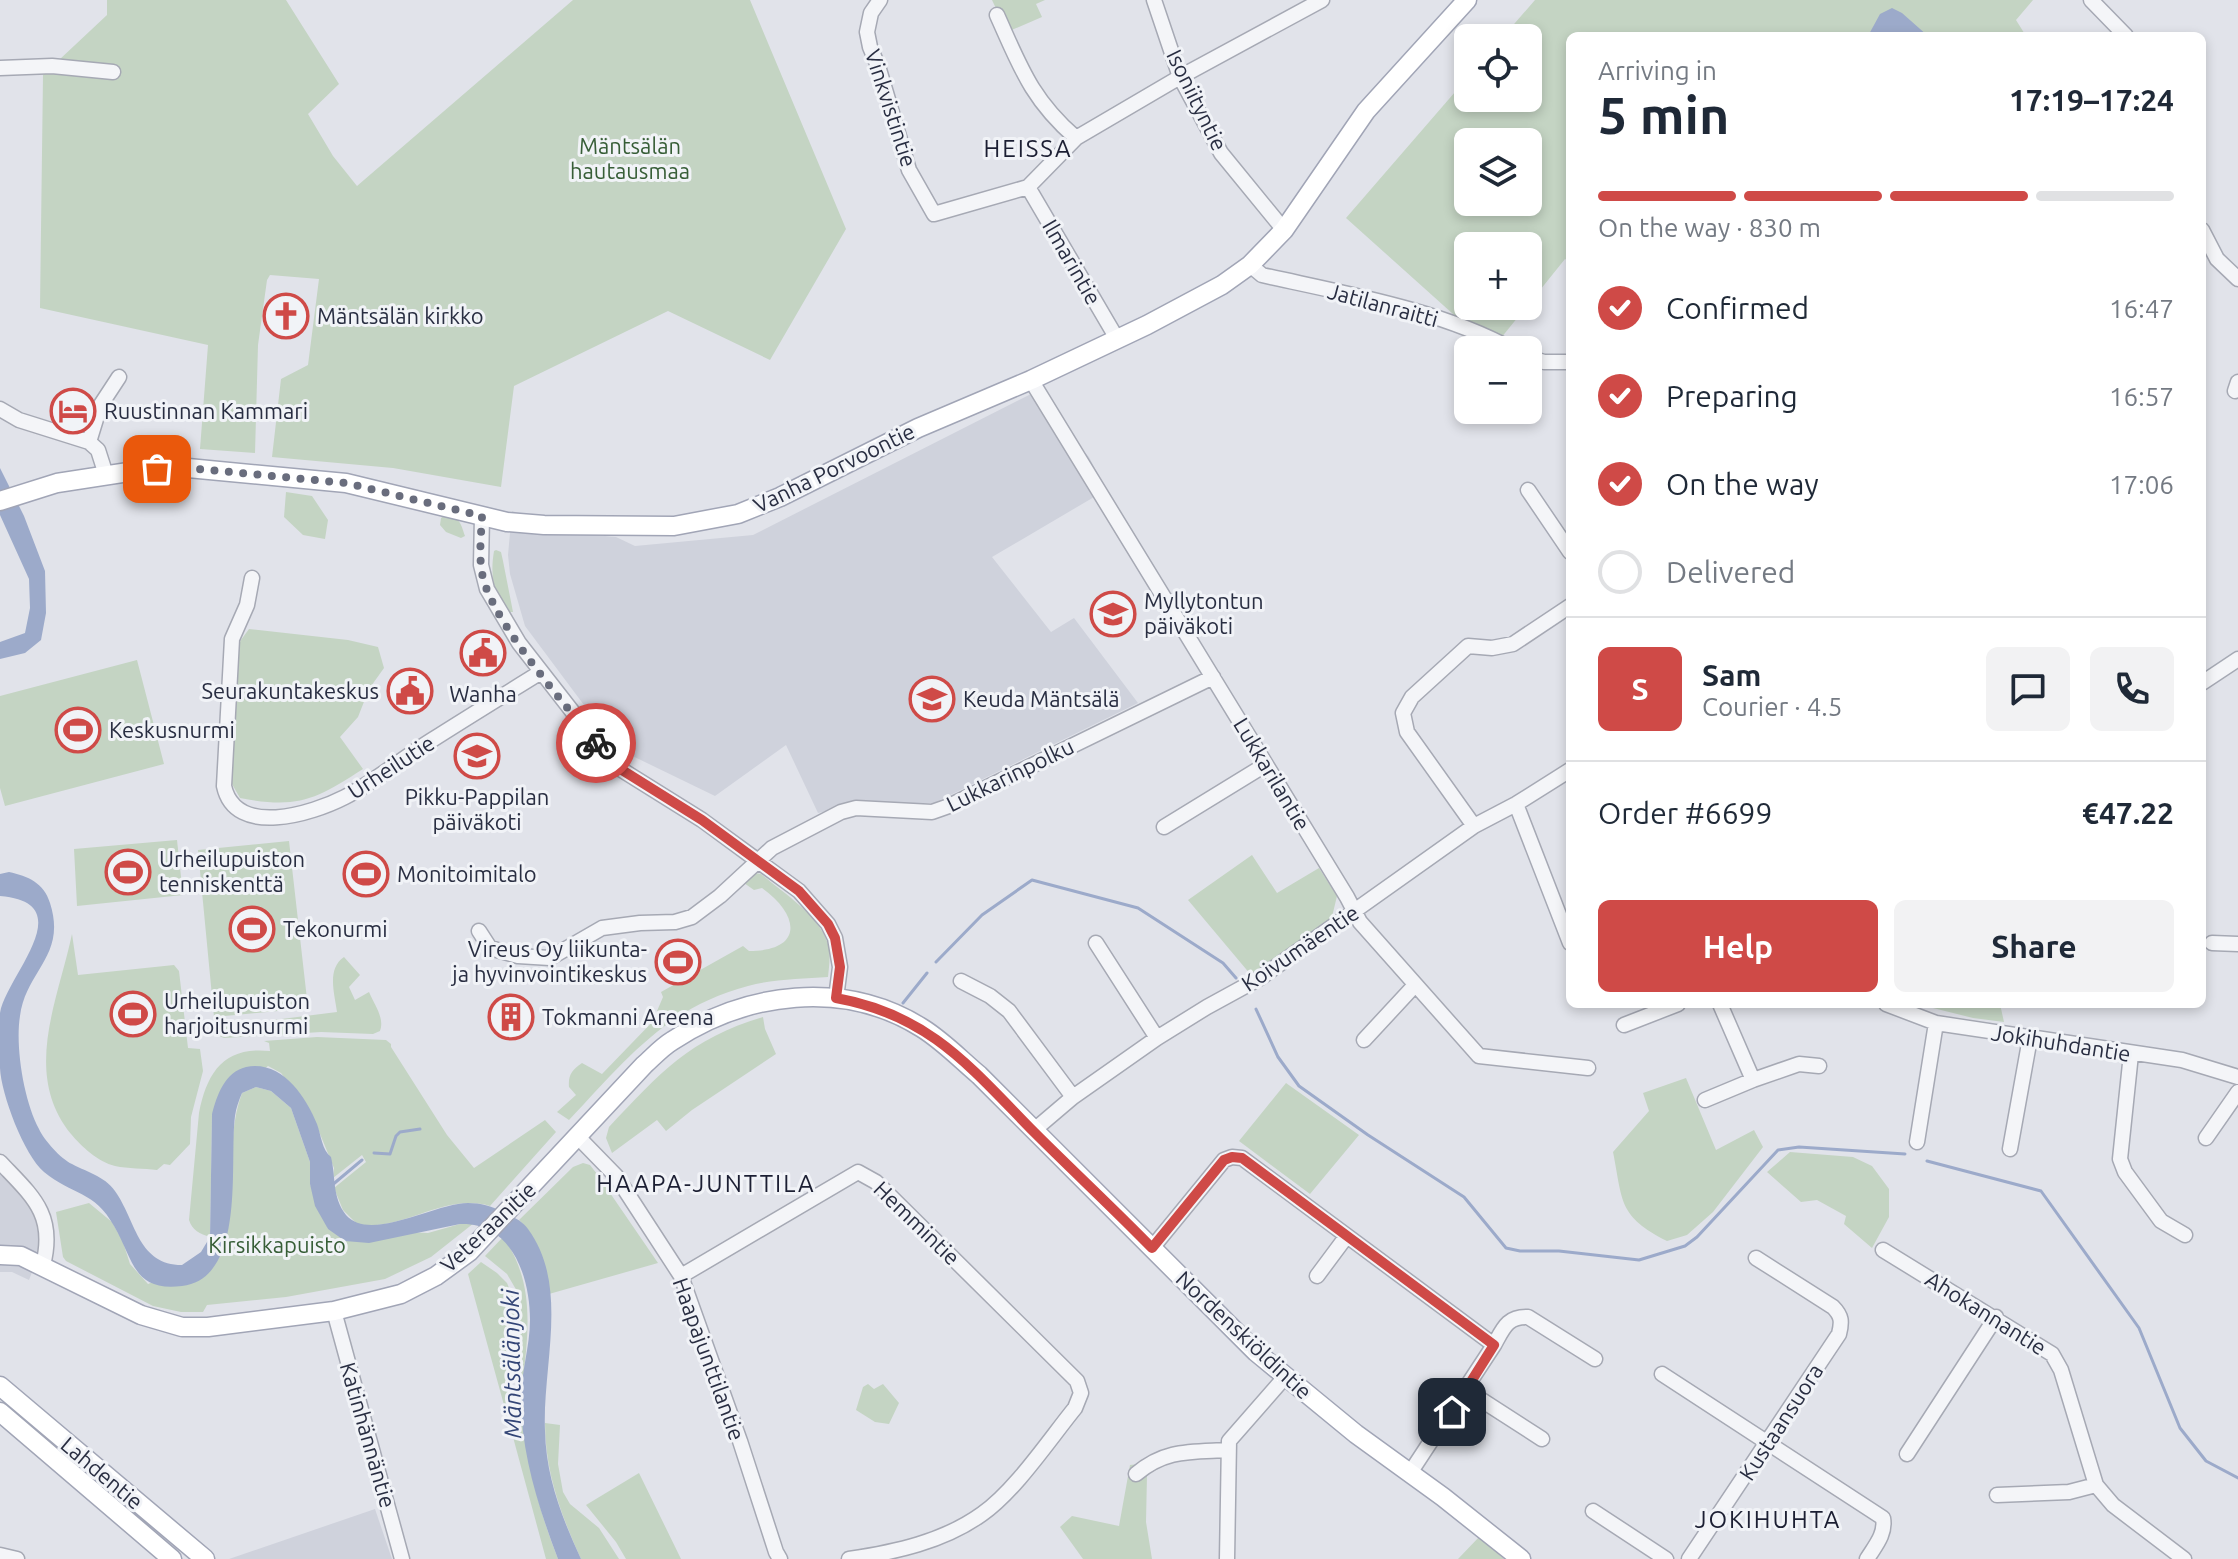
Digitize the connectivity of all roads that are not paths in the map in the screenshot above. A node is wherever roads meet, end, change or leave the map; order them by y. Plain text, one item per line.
1 (880, 0) edge
2 (1154, 0) edge
3 (1322, 0) edge
4 (1467, 0) edge
5 (2091, 0) edge
6 (997, 15) dead end
7 (2122, 32) edge
8 (0, 68) edge
9 (113, 72) dead end
10 (1180, 77) junction
11 (1076, 138) junction
12 (1028, 187) junction
13 (1284, 230) junction
14 (2206, 239) edge
15 (1250, 265) junction
16 (2238, 279) edge
17 (1488, 336) edge
18 (1116, 337) junction
19 (1542, 361) edge
20 (1566, 362) edge
21 (119, 377) dead end
22 (1031, 380) junction
23 (0, 409) edge
24 (89, 442) junction
25 (106, 475) junction
26 (1528, 490) dead end
27 (0, 501) edge
28 (482, 516) junction
29 (1566, 546) edge
30 (252, 578) dead end
31 (1566, 609) edge
32 (2238, 659) edge
33 (541, 672) junction
34 (1213, 677) junction
35 (2206, 680) edge
36 (1265, 765) junction
37 (1566, 773) edge
38 (1516, 804) junction
39 (1474, 826) junction
40 (1164, 827) dead end
41 (758, 860) junction
42 (1354, 913) junction
43 (479, 931) dead end
44 (1566, 933) edge
45 (1096, 943) dead end
46 (2212, 943) dead end
47 (2238, 944) edge
48 (961, 981) dead end
49 (1415, 985) junction
50 (836, 998) junction
51 (1668, 1008) edge
52 (1722, 1008) edge
53 (1897, 1008) edge
54 (1936, 1023) junction
55 (1624, 1025) dead end
56 (1157, 1038) junction
57 (2030, 1038) junction
58 (1364, 1040) dead end
59 (2131, 1054) junction
60 (1819, 1066) dead end
61 (1588, 1068) dead end
62 (2238, 1077) edge
63 (1753, 1080) junction
64 (2238, 1092) edge
65 (1073, 1097) junction
66 (1705, 1100) dead end
67 (1033, 1131) junction
68 (578, 1137) junction
69 (2206, 1138) dead end
70 (1917, 1142) dead end
71 (2010, 1149) dead end
72 (0, 1162) edge
73 (2185, 1235) dead end
74 (1346, 1237) junction
75 (1152, 1248) junction
76 (1883, 1250) dead end
77 (0, 1255) edge
78 (1756, 1258) dead end
79 (43, 1265) junction
80 (681, 1276) junction
81 (1317, 1276) dead end
82 (334, 1311) junction
83 (1996, 1317) junction
84 (1494, 1345) junction
85 (1595, 1359) dead end
86 (1662, 1374) dead end
87 (1285, 1377) junction
88 (0, 1386) edge
89 (1466, 1390) junction
90 (0, 1412) edge
91 (1542, 1439) dead end
92 (1768, 1443) junction
93 (1227, 1450) junction
94 (1907, 1454) dead end
95 (1410, 1473) junction
96 (1136, 1474) dead end
97 (2096, 1485) junction
98 (1997, 1495) dead end
99 (1593, 1511) dead end
100 (0, 1555) edge
101 (17, 1559) edge
102 (172, 1559) edge
103 (205, 1559) edge
104 (402, 1559) edge
105 (780, 1559) edge
106 (849, 1559) edge
107 (1227, 1559) edge
108 (1521, 1559) edge
109 (1666, 1559) edge
110 (1689, 1559) edge
111 (1867, 1559) edge
112 (2184, 1559) edge

1 - 12 street, Vinkvistintie
2 - 10 street, Isoniityntie
3 - 10 street
4 - 13 main road, Vanha Porvoontie
5 - 7 street
6 - 11 street
8 - 9 street
10 - 11 street
10 - 13 street, Isoniityntie
11 - 12 street
12 - 18 street, Ilmarintie
13 - 15 main road, Vanha Porvoontie
14 - 16 street
15 - 17 street, Jatilanraitti
15 - 18 main road, Vanha Porvoontie
18 - 22 main road, Vanha Porvoontie
19 - 20 street
21 - 24 street
22 - 28 main road, Vanha Porvoontie
22 - 34 street, Lukkarilantie
23 - 24 street
24 - 25 street
25 - 27 main road, Vanha Porvoontie
25 - 28 main road, Vanha Porvoontie
26 - 29 street
28 - 33 street
30 - 33 street, Urheilutie
31 - 39 street
32 - 35 street
33 - 41 street
34 - 36 street, Lukkarilantie
34 - 41 street, Lukkarinpolku
36 - 40 street
36 - 42 street, Lukkarilantie
37 - 38 street, Koivumäentie
38 - 39 street, Koivumäentie
38 - 44 street
39 - 42 street, Koivumäentie
41 - 43 street, Lukkarinpolku
41 - 50 street
42 - 49 street, Lukkarilantie
42 - 56 street, Koivumäentie
45 - 56 street
46 - 47 street
48 - 65 street
49 - 58 street
49 - 61 street, Lukkarilantie
50 - 67 main road, Nordenskiöldintie
50 - 68 main road, Veteraanitie
51 - 55 street
52 - 63 street
53 - 54 street, Jokihuhdantie
54 - 57 street, Jokihuhdantie
54 - 70 street
56 - 65 street, Koivumäentie
57 - 59 street, Jokihuhdantie
57 - 71 street
59 - 62 street, Jokihuhdantie
59 - 73 street
60 - 63 street
63 - 66 street
64 - 69 street
65 - 67 street, Koivumäentie
67 - 75 main road, Nordenskiöldintie
68 - 80 street, Haapajunttilantie
68 - 82 main road, Veteraanitie
72 - 79 street
74 - 75 street
74 - 81 street
74 - 84 street
75 - 87 main road, Nordenskiöldintie
76 - 83 street, Ahokannantie
77 - 79 main road, Veteraanitie
78 - 92 street, Kustaansuora
79 - 82 main road, Veteraanitie
80 - 105 street, Haapajunttilantie
80 - 106 street, Hemmintie
82 - 104 street, Katinhännäntie
83 - 94 street
83 - 97 street, Ahokannantie
84 - 85 street
84 - 89 street
86 - 92 street
87 - 93 street
87 - 95 main road, Nordenskiöldintie
88 - 103 main road, Lahdentie
89 - 91 street
89 - 95 street
90 - 102 main road, Lahdentie
92 - 110 street, Kustaansuora
92 - 111 street
93 - 96 street
93 - 107 street
95 - 108 main road, Nordenskiöldintie
97 - 98 street
97 - 112 street, Ahokannantie
99 - 109 street
100 - 101 street

